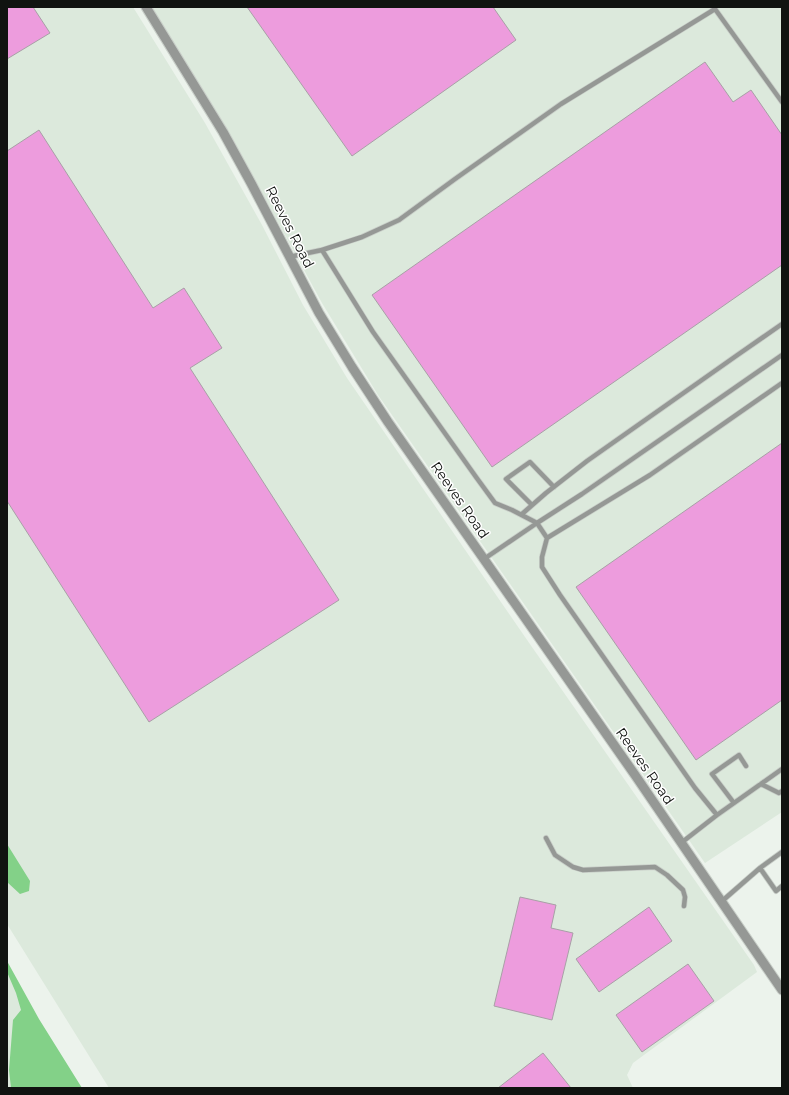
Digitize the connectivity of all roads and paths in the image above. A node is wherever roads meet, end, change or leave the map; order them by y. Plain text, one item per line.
1 (146, 7) edge
2 (782, 102) edge
3 (322, 250) junction
4 (289, 257) junction
5 (782, 324) edge
6 (782, 355) edge
7 (782, 383) edge
8 (554, 487) junction
9 (532, 505) junction
10 (522, 514) junction
11 (537, 523) junction
12 (547, 538) junction
13 (484, 559) junction
14 (746, 766) dead end
15 (782, 769) edge
16 (761, 784) junction
17 (782, 790) edge
18 (734, 803) junction
19 (717, 815) junction
20 (546, 838) dead end
21 (681, 844) junction
22 (782, 852) edge
23 (760, 868) junction
24 (782, 886) edge
25 (721, 902) junction
26 (684, 906) dead end
27 (782, 990) edge

1 - 4 street, Reeves Road
2 - 3 lane
3 - 4 lane
3 - 10 lane
4 - 13 street, Reeves Road
5 - 8 lane
6 - 11 lane
7 - 12 lane
8 - 9 lane
8 - 9 lane
9 - 10 lane
10 - 11 lane
11 - 12 lane
11 - 13 lane
12 - 19 lane
13 - 21 street, Reeves Road
14 - 18 lane
15 - 16 lane
16 - 17 lane
16 - 18 lane
18 - 19 lane
19 - 21 lane
20 - 26 lane
21 - 25 street, Reeves Road
22 - 23 lane
23 - 24 lane
23 - 25 lane
25 - 27 street, Reeves Road

